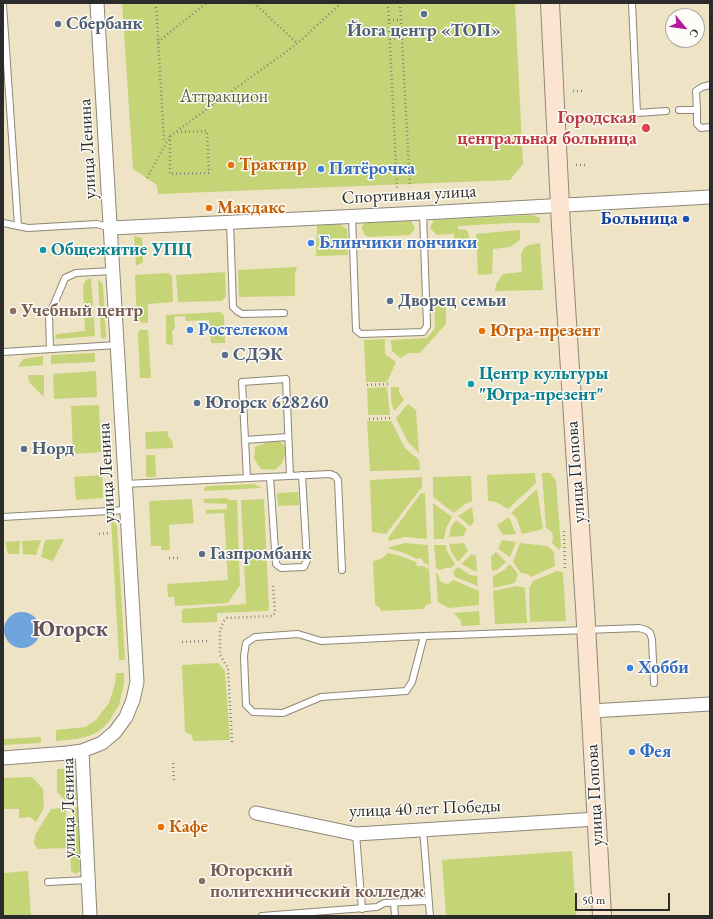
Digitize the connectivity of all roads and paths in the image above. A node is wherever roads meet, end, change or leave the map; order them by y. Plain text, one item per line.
1 (97, 3) edge
2 (156, 3) edge
3 (206, 3) edge
4 (254, 3) edge
5 (341, 3) edge
6 (388, 3) edge
7 (400, 3) edge
8 (550, 3) edge
9 (632, 3) edge
10 (3, 4) edge
11 (389, 20) junction
12 (401, 20) junction
13 (401, 38) junction
14 (390, 39) junction
15 (158, 42) junction
16 (298, 44) junction
17 (710, 85) edge
18 (573, 91) dead end
19 (583, 91) dead end
20 (679, 110) dead end
21 (697, 110) junction
22 (666, 111) dead end
23 (710, 128) edge
24 (174, 132) junction
25 (170, 136) junction
26 (164, 142) junction
27 (576, 165) dead end
28 (586, 165) dead end
29 (146, 178) dead end
30 (410, 187) dead end
31 (397, 188) dead end
32 (710, 197) edge
33 (560, 206) junction
34 (423, 213) junction
35 (352, 216) junction
36 (230, 222) junction
37 (3, 223) edge
38 (18, 226) junction
39 (110, 228) junction
40 (113, 271) junction
41 (284, 313) dead end
42 (117, 345) junction
43 (50, 349) junction
44 (3, 352) edge
45 (389, 384) dead end
46 (367, 385) dead end
47 (369, 418) dead end
48 (392, 418) dead end
49 (288, 437) junction
50 (245, 440) junction
51 (302, 475) junction
52 (290, 476) junction
53 (270, 477) junction
54 (247, 478) junction
55 (125, 484) junction
56 (127, 510) junction
57 (3, 517) edge
58 (109, 533) dead end
59 (99, 534) dead end
60 (169, 558) dead end
61 (178, 558) dead end
62 (342, 570) dead end
63 (274, 585) dead end
64 (274, 606) dead end
65 (586, 631) junction
66 (424, 636) junction
67 (209, 641) dead end
68 (182, 642) dead end
69 (654, 683) dead end
70 (710, 704) edge
71 (591, 711) junction
72 (82, 751) junction
73 (3, 758) edge
74 (173, 763) dead end
75 (174, 781) dead end
76 (256, 813) dead end
77 (597, 819) junction
78 (423, 829) junction
79 (356, 834) junction
80 (88, 880) junction
81 (48, 882) dead end
82 (428, 901) junction
83 (394, 903) junction
84 (362, 909) junction
85 (90, 916) edge
86 (262, 916) edge
87 (395, 916) edge
88 (430, 916) edge
89 (602, 916) edge

1 - 39 street, улица Ленина
2 - 15 path
3 - 15 path
4 - 16 path
5 - 16 path
6 - 11 path
7 - 12 path
8 - 33 street, улица Попова
9 - 22 lane
10 - 38 lane
11 - 12 path
11 - 14 path
12 - 13 path
13 - 14 path
13 - 30 path
14 - 31 path
15 - 26 path
16 - 24 path
17 - 21 lane
18 - 19 path
20 - 21 lane
21 - 23 lane
24 - 25 path
24 - 25 path
25 - 26 path
26 - 29 path
27 - 28 path
32 - 33 street, Спортивная улица
33 - 34 street, Спортивная улица
33 - 65 street, улица Попова
34 - 35 street, Спортивная улица
34 - 35 lane
35 - 36 street, Спортивная улица
36 - 39 street, Спортивная улица
36 - 41 lane
37 - 38 lane
38 - 39 lane
39 - 40 street, улица Ленина
40 - 42 street, улица Ленина
40 - 43 lane
42 - 43 lane
42 - 55 street, улица Ленина
43 - 44 lane
45 - 46 path
47 - 48 path
49 - 50 lane
49 - 50 lane
49 - 52 lane
50 - 54 lane
51 - 52 lane
51 - 53 lane
51 - 62 lane
52 - 53 lane
53 - 54 lane
54 - 55 lane
55 - 56 street, улица Ленина
56 - 57 lane
56 - 72 street, улица Ленина
58 - 59 path
60 - 61 path
63 - 64 path
65 - 66 lane
65 - 69 lane
65 - 71 street, улица Попова
66 - 66 lane
67 - 68 path
70 - 71 street
71 - 77 street, улица Попова
72 - 73 street
72 - 80 street, улица Ленина
74 - 75 path
76 - 79 street, улица 40 лет Победы
77 - 78 street, улица 40 лет Победы
77 - 89 street, улица Попова
78 - 79 street, улица 40 лет Победы
78 - 82 lane
79 - 84 lane
80 - 81 lane
80 - 85 street, улица Ленина
82 - 83 lane
82 - 88 lane
83 - 84 lane
83 - 87 lane
84 - 86 lane

